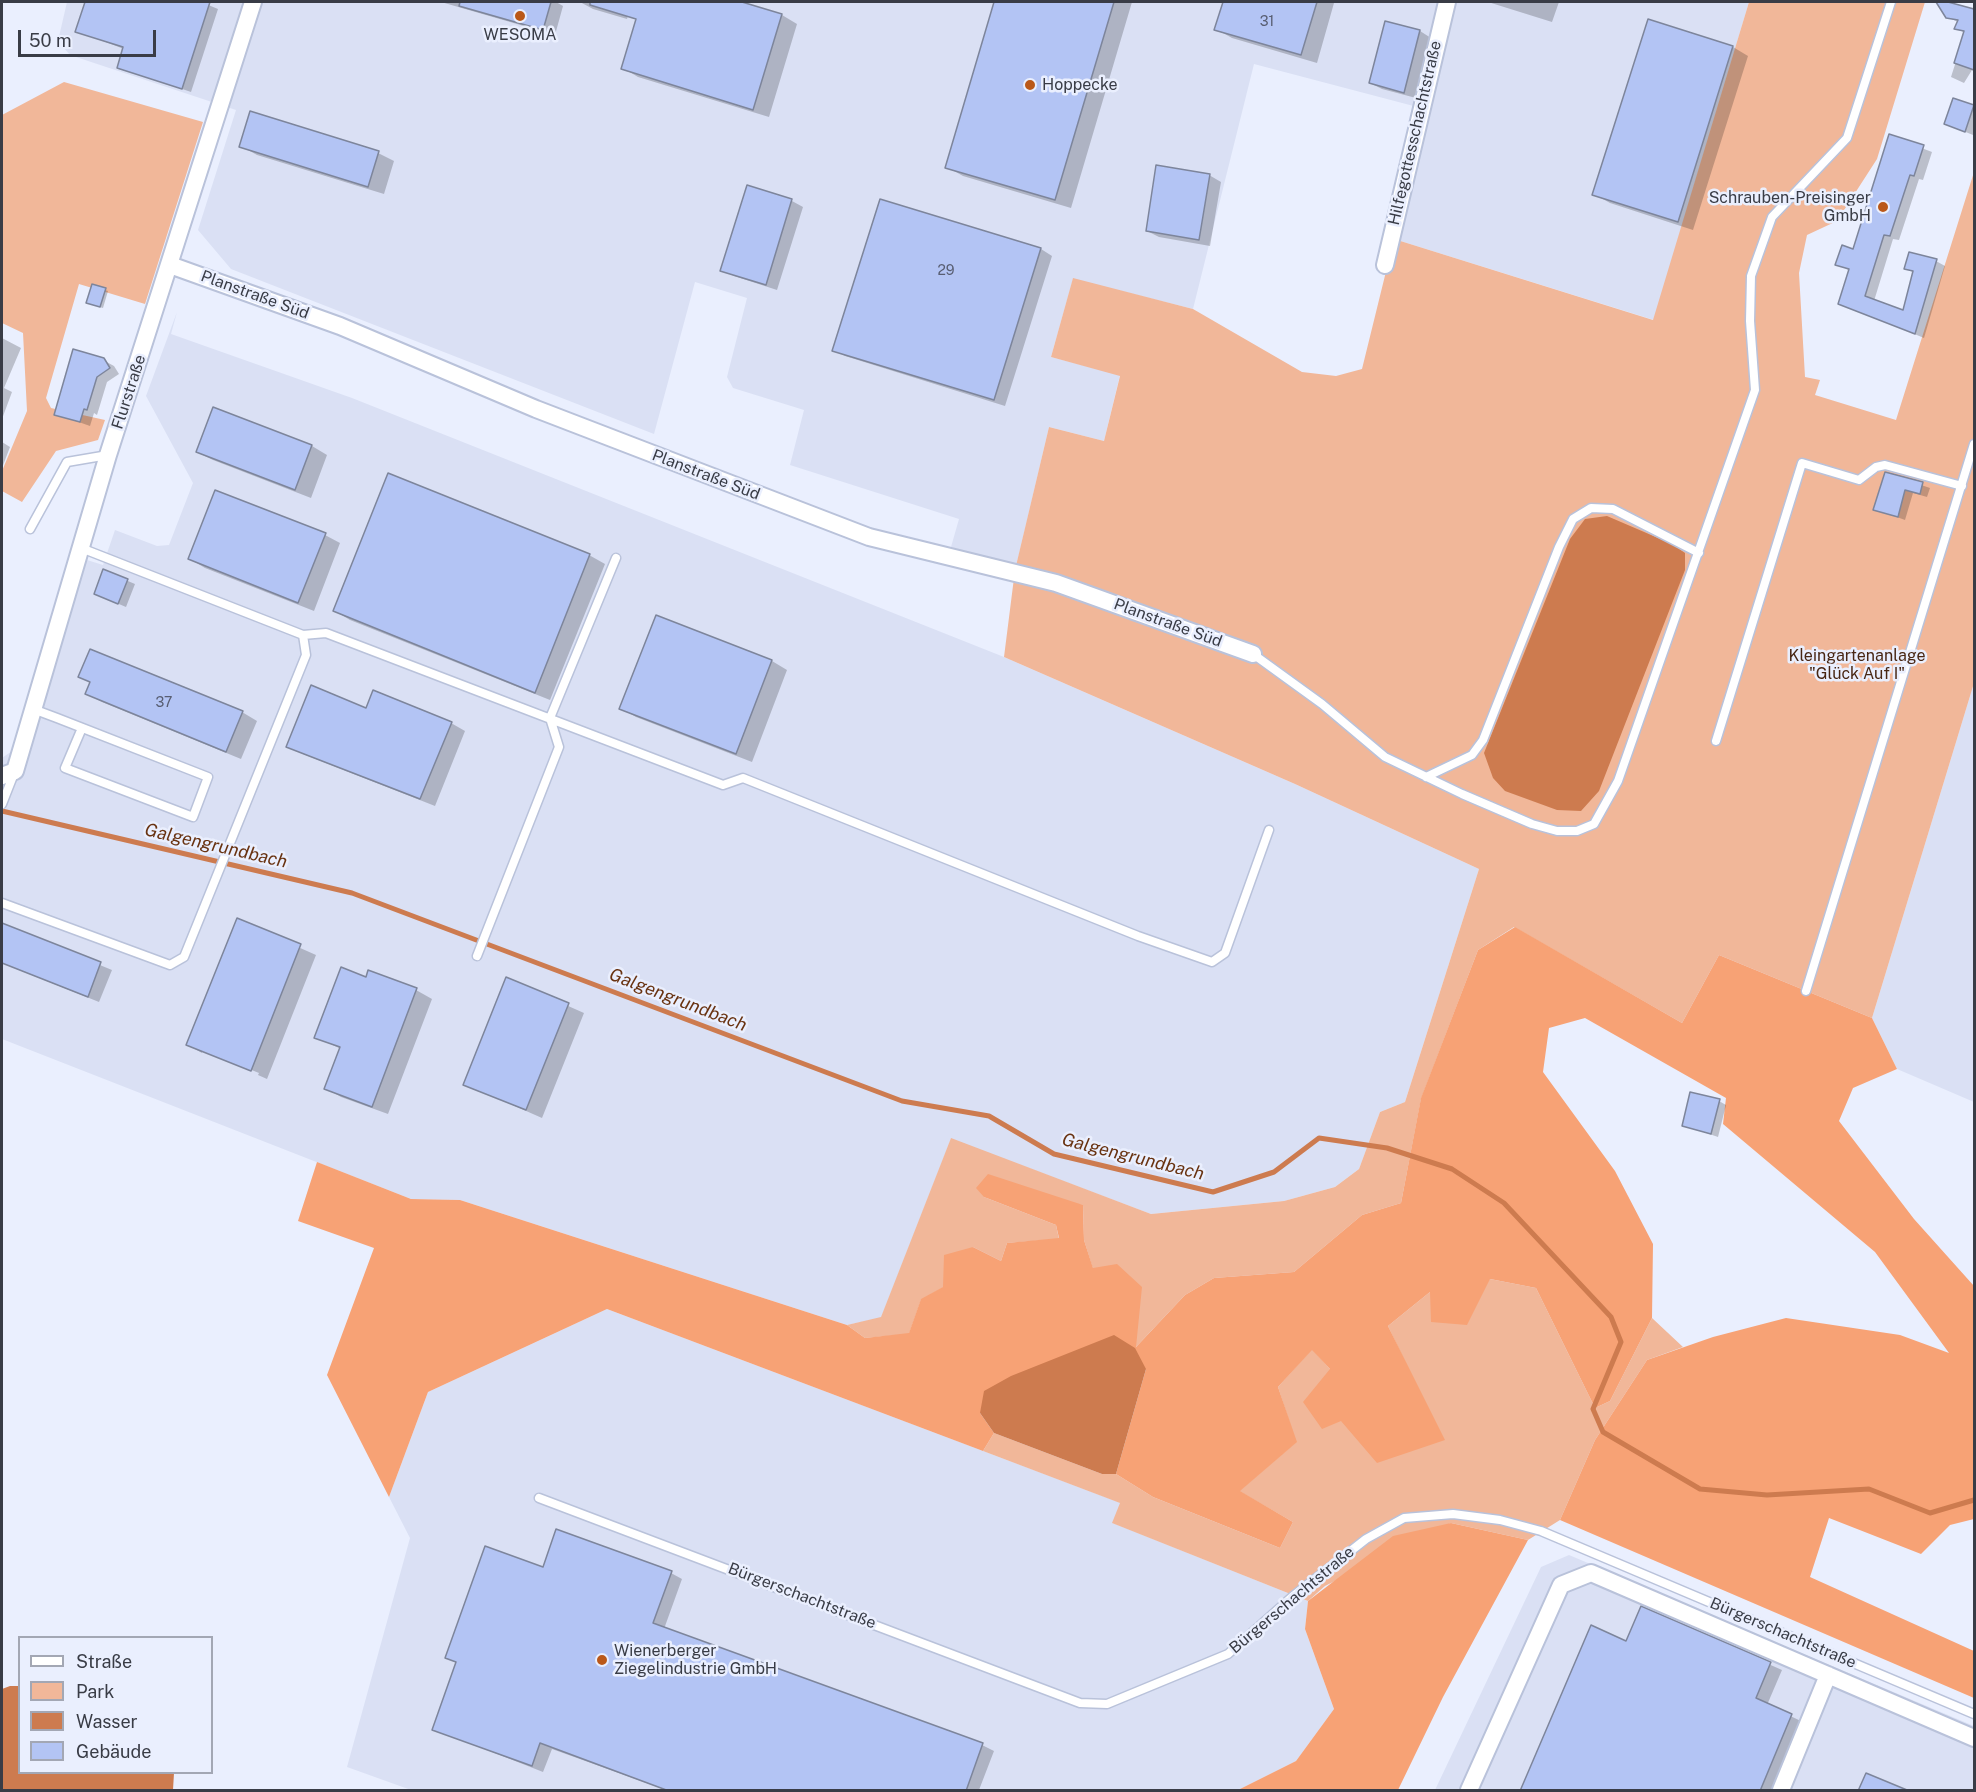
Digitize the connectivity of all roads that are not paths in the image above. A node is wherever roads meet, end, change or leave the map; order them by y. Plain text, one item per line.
1 (253, 2) edge
2 (1448, 2) edge
3 (1891, 2) edge
4 (170, 265) junction
5 (1385, 265) dead end
6 (1974, 444) edge
7 (108, 455) junction
8 (1962, 486) junction
9 (30, 530) dead end
10 (81, 548) junction
11 (1699, 553) junction
12 (616, 558) dead end
13 (303, 635) junction
14 (1253, 654) joint
15 (33, 709) junction
16 (549, 718) junction
17 (82, 728) junction
18 (1716, 741) dead end
19 (8, 773) edge
20 (1426, 777) junction
21 (2, 804) edge
22 (1269, 830) dead end
23 (2, 903) edge
24 (477, 956) dead end
25 (1806, 991) dead end
26 (539, 1498) dead end
27 (1828, 1675) junction
28 (1974, 1714) edge
29 (1974, 1738) edge
30 (1469, 1791) edge
31 (1781, 1791) edge

1 - 4 street, Flurstraße
2 - 5 street, Hilfegottesschachtstraße
3 - 11 lane
4 - 7 street, Flurstraße
4 - 14 street, Planstraße Süd
6 - 8 lane
7 - 9 lane
7 - 10 street, Flurstraße
8 - 18 lane
8 - 25 lane
10 - 13 lane
10 - 15 street, Flurstraße
11 - 20 lane
11 - 20 lane
12 - 16 lane
13 - 16 lane
13 - 23 lane
14 - 20 lane
15 - 17 lane
15 - 19 street, Flurstraße
16 - 22 lane
16 - 24 lane
17 - 17 lane
19 - 21 lane
26 - 28 lane, Bürgerschachtstraße
27 - 29 street, Bürgerschachtstraße
27 - 30 street, Bürgerschachtstraße
27 - 31 street, Bürgerschachtstraße

